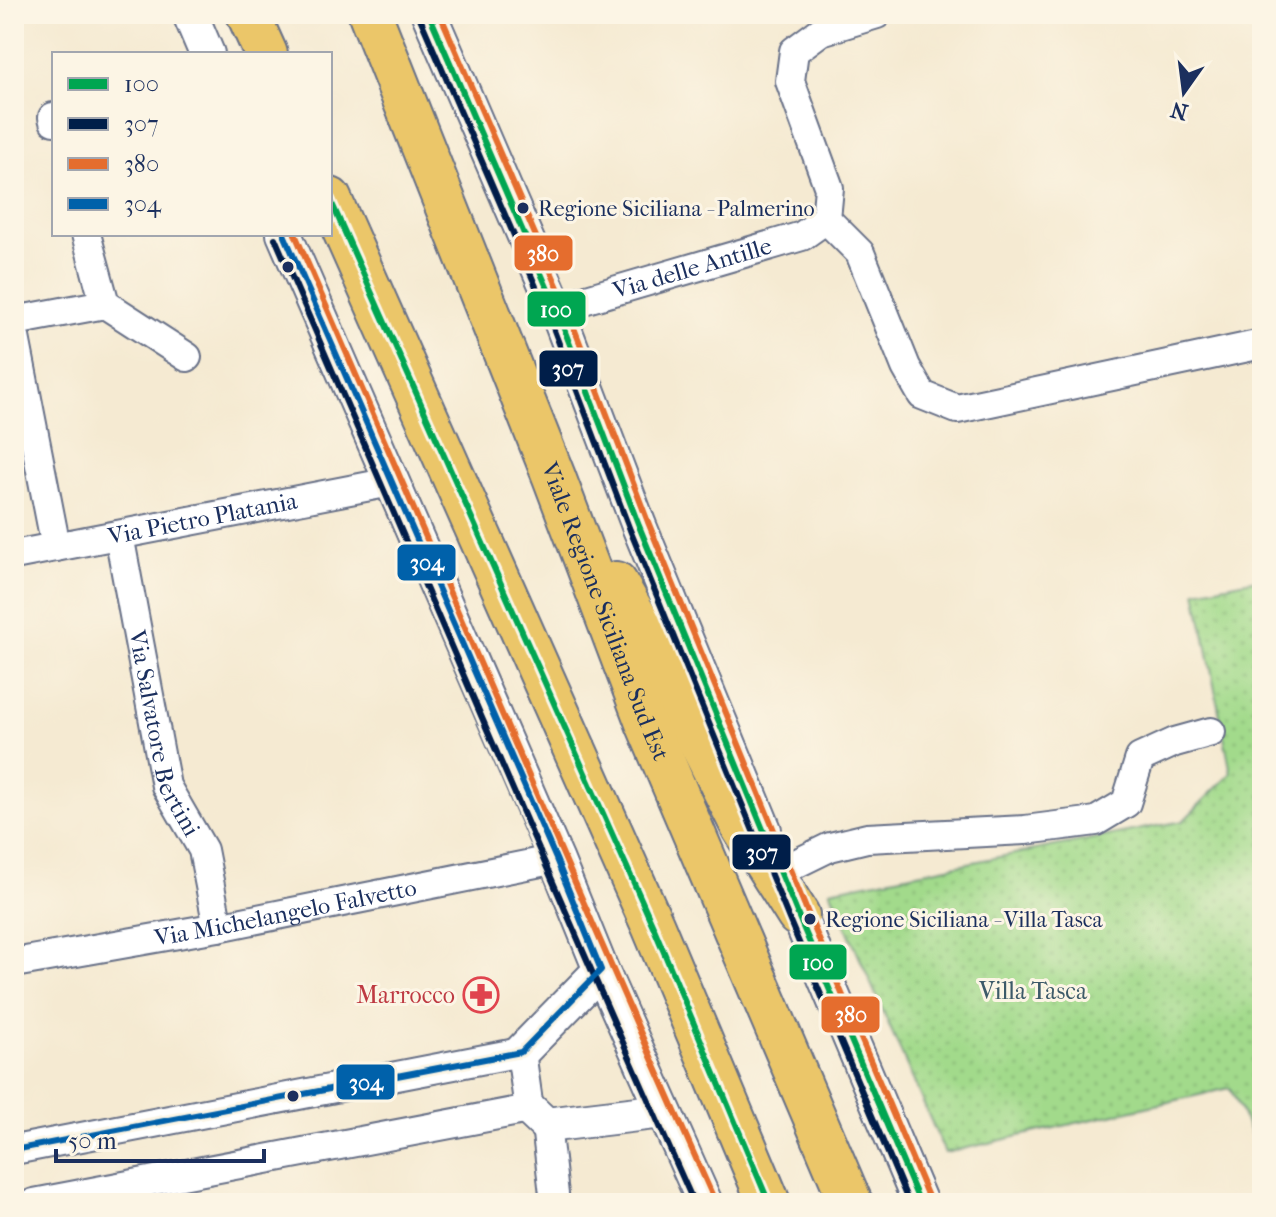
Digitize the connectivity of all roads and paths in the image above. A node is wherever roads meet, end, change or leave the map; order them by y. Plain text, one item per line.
1 (190, 14) edge
2 (248, 14) edge
3 (370, 14) edge
4 (429, 14) edge
5 (877, 14) edge
6 (206, 52) edge
7 (265, 52) edge
8 (332, 204) edge
9 (826, 219) junction
10 (87, 236) edge
11 (285, 236) edge
12 (105, 304) junction
13 (556, 308) junction
14 (15, 337) edge
15 (1262, 344) edge
16 (187, 357) dead end
17 (554, 477) junction
18 (391, 482) junction
19 (119, 535) junction
20 (56, 547) junction
21 (14, 555) edge
22 (1211, 732) dead end
23 (556, 859) junction
24 (781, 871) junction
25 (798, 915) junction
26 (218, 927) junction
27 (14, 963) edge
28 (601, 970) junction
29 (521, 1052) junction
30 (663, 1111) junction
31 (537, 1117) junction
32 (14, 1150) edge
33 (34, 1203) edge
34 (555, 1203) edge
35 (705, 1203) edge
36 (769, 1203) edge
37 (851, 1203) edge
38 (920, 1203) edge

1 - 6 street
2 - 7 main road
3 - 17 main road, Viale Regione Siciliana Sud Est
4 - 13 street
5 - 9 street
8 - 36 main road
9 - 13 street, Via delle Antille
9 - 15 street
10 - 12 street
11 - 18 street
12 - 14 street
12 - 16 street
13 - 24 street
14 - 20 street
17 - 25 main road
17 - 37 main road, Viale Regione Siciliana Sud Est
18 - 19 street, Via Pietro Platania
18 - 23 street
19 - 20 street, Via Pietro Platania
19 - 26 street, Via Salvatore Bertini
20 - 21 street, Via Pietro Platania
22 - 24 street
23 - 26 street, Via Michelangelo Falvetto
23 - 28 street
24 - 25 street
25 - 38 street
26 - 27 street, Via Michelangelo Falvetto
28 - 29 street
28 - 30 street
29 - 31 street
29 - 32 street
30 - 31 street
30 - 35 street
31 - 33 street
31 - 34 street

